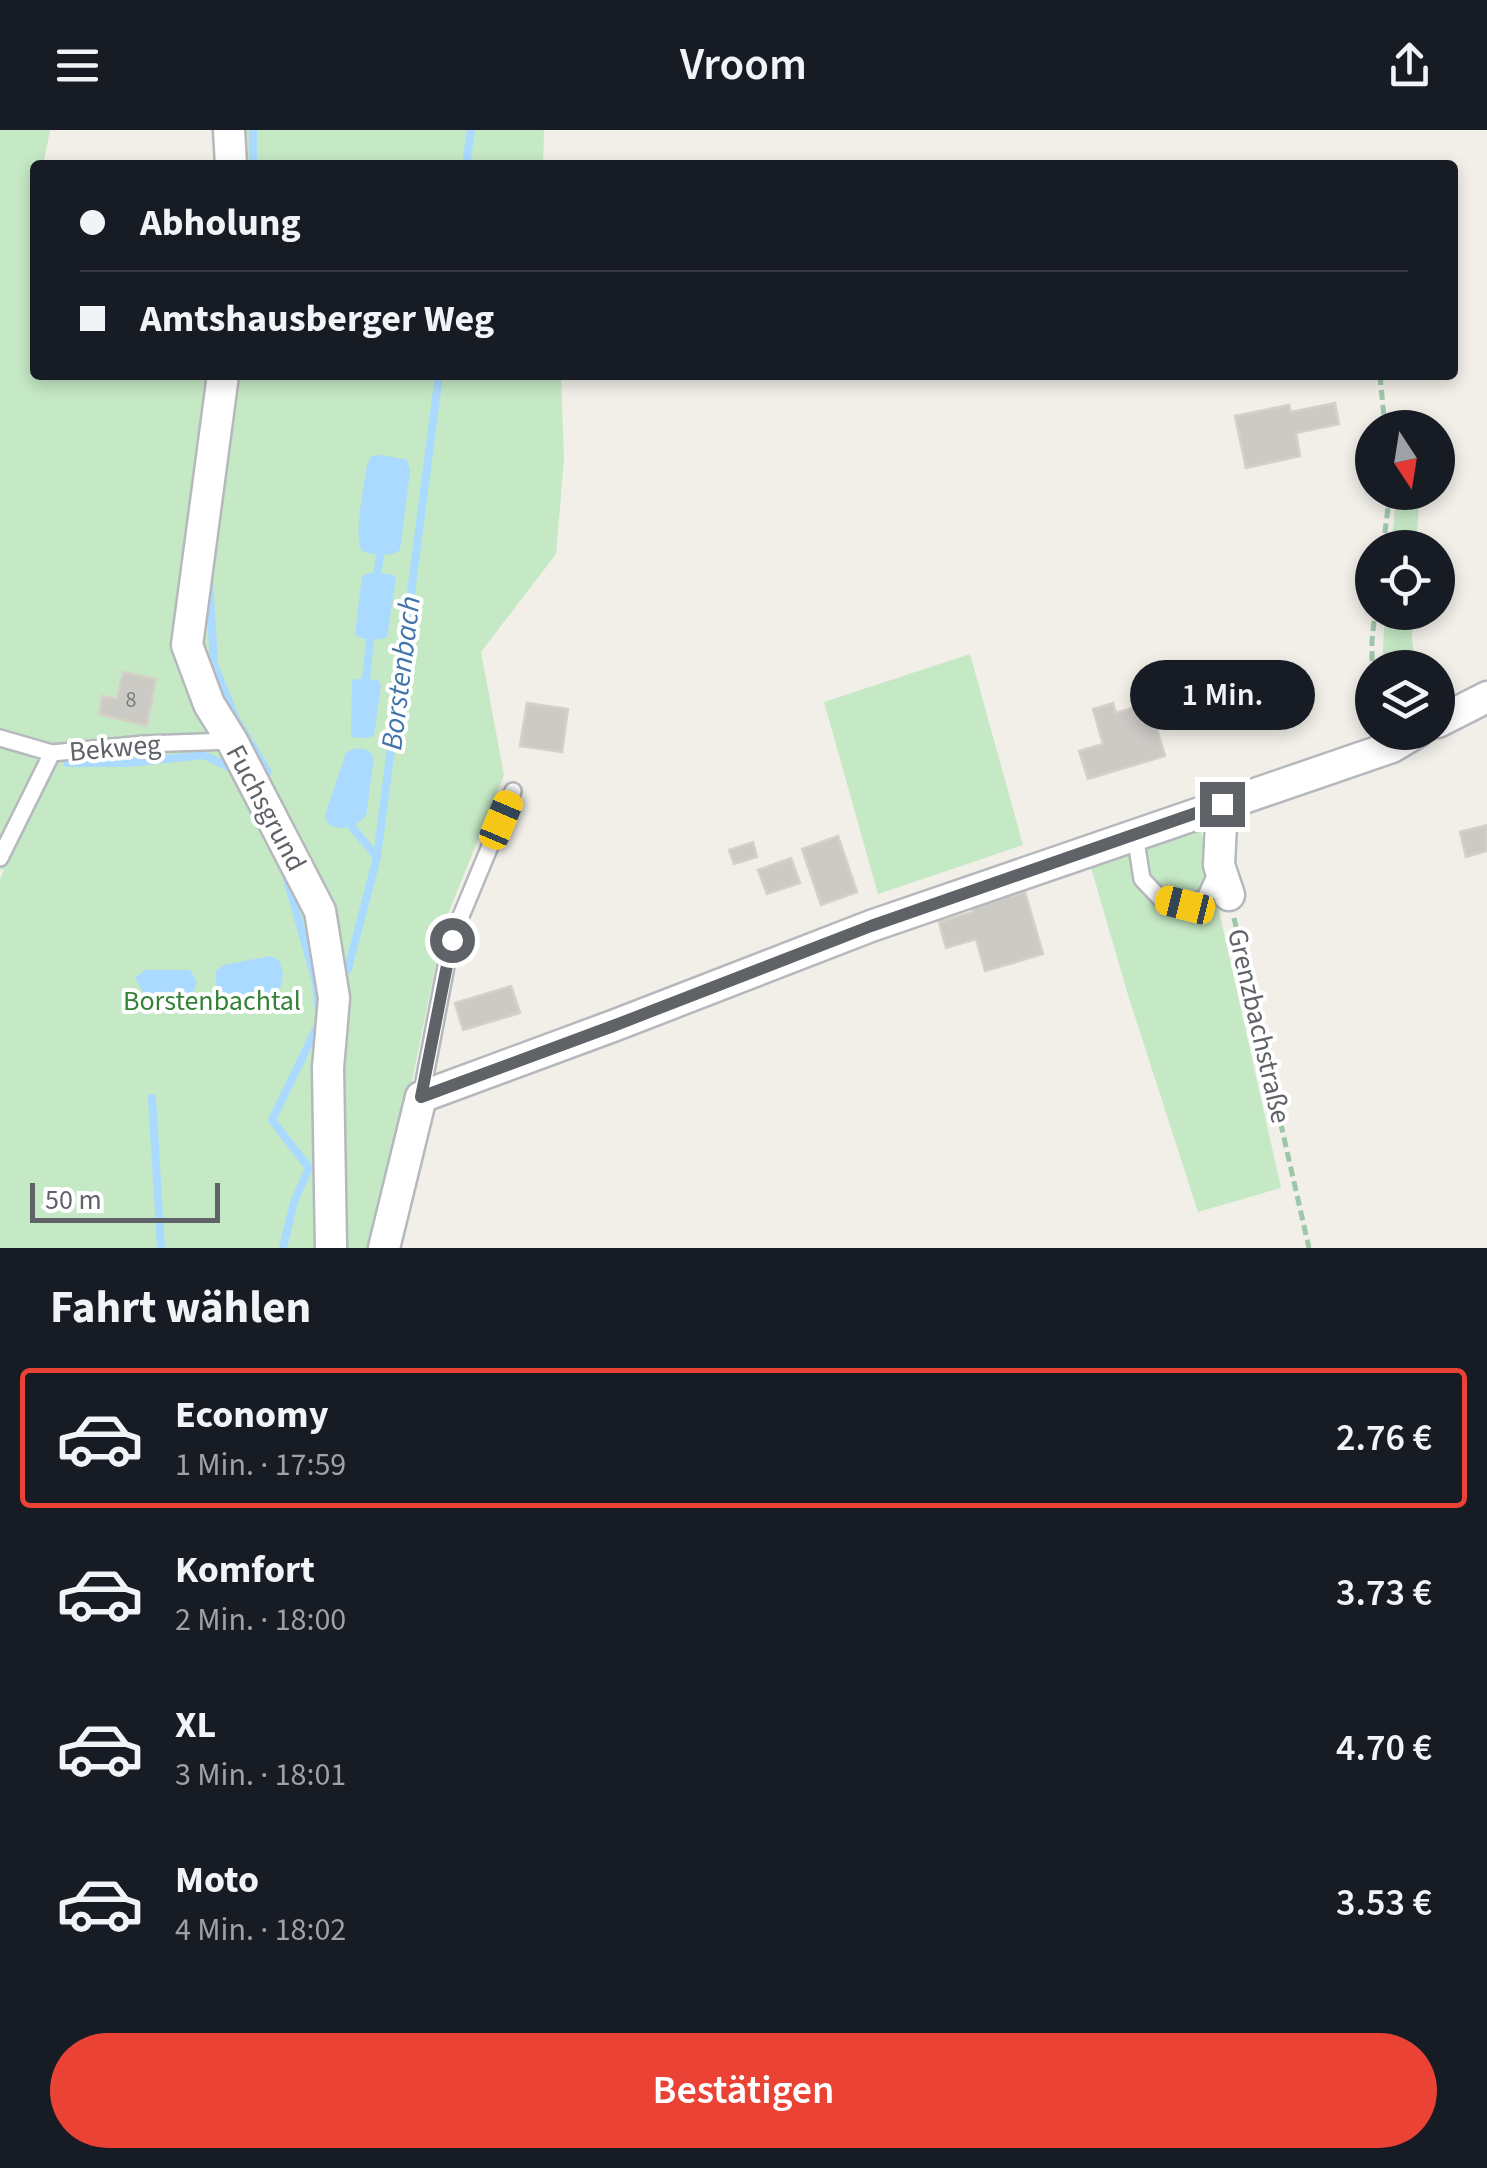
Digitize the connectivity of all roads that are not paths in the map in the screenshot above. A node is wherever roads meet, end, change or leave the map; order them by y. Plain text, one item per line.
1 (228, 130) edge
2 (231, 160) edge
3 (222, 380) edge
4 (1487, 697) edge
5 (1455, 713) edge
6 (0, 738) edge
7 (232, 741) junction
8 (1380, 750) edge
9 (52, 753) junction
10 (514, 791) dead end
11 (1222, 804) junction
12 (1136, 836) junction
13 (0, 858) edge
14 (1219, 865) junction
15 (1230, 896) road end
16 (421, 1097) junction
17 (331, 1248) edge
18 (384, 1248) edge

1 - 2 street
3 - 7 street, Fuchsgrund
4 - 5 street
6 - 9 lane, Bekweg
7 - 9 lane, Bekweg
7 - 17 street, Fuchsgrund
8 - 11 street
9 - 13 lane
10 - 16 lane
11 - 12 street
11 - 14 street, Grenzbachstraße
12 - 14 lane
12 - 16 street
14 - 15 street, Grenzbachstraße
16 - 18 street

